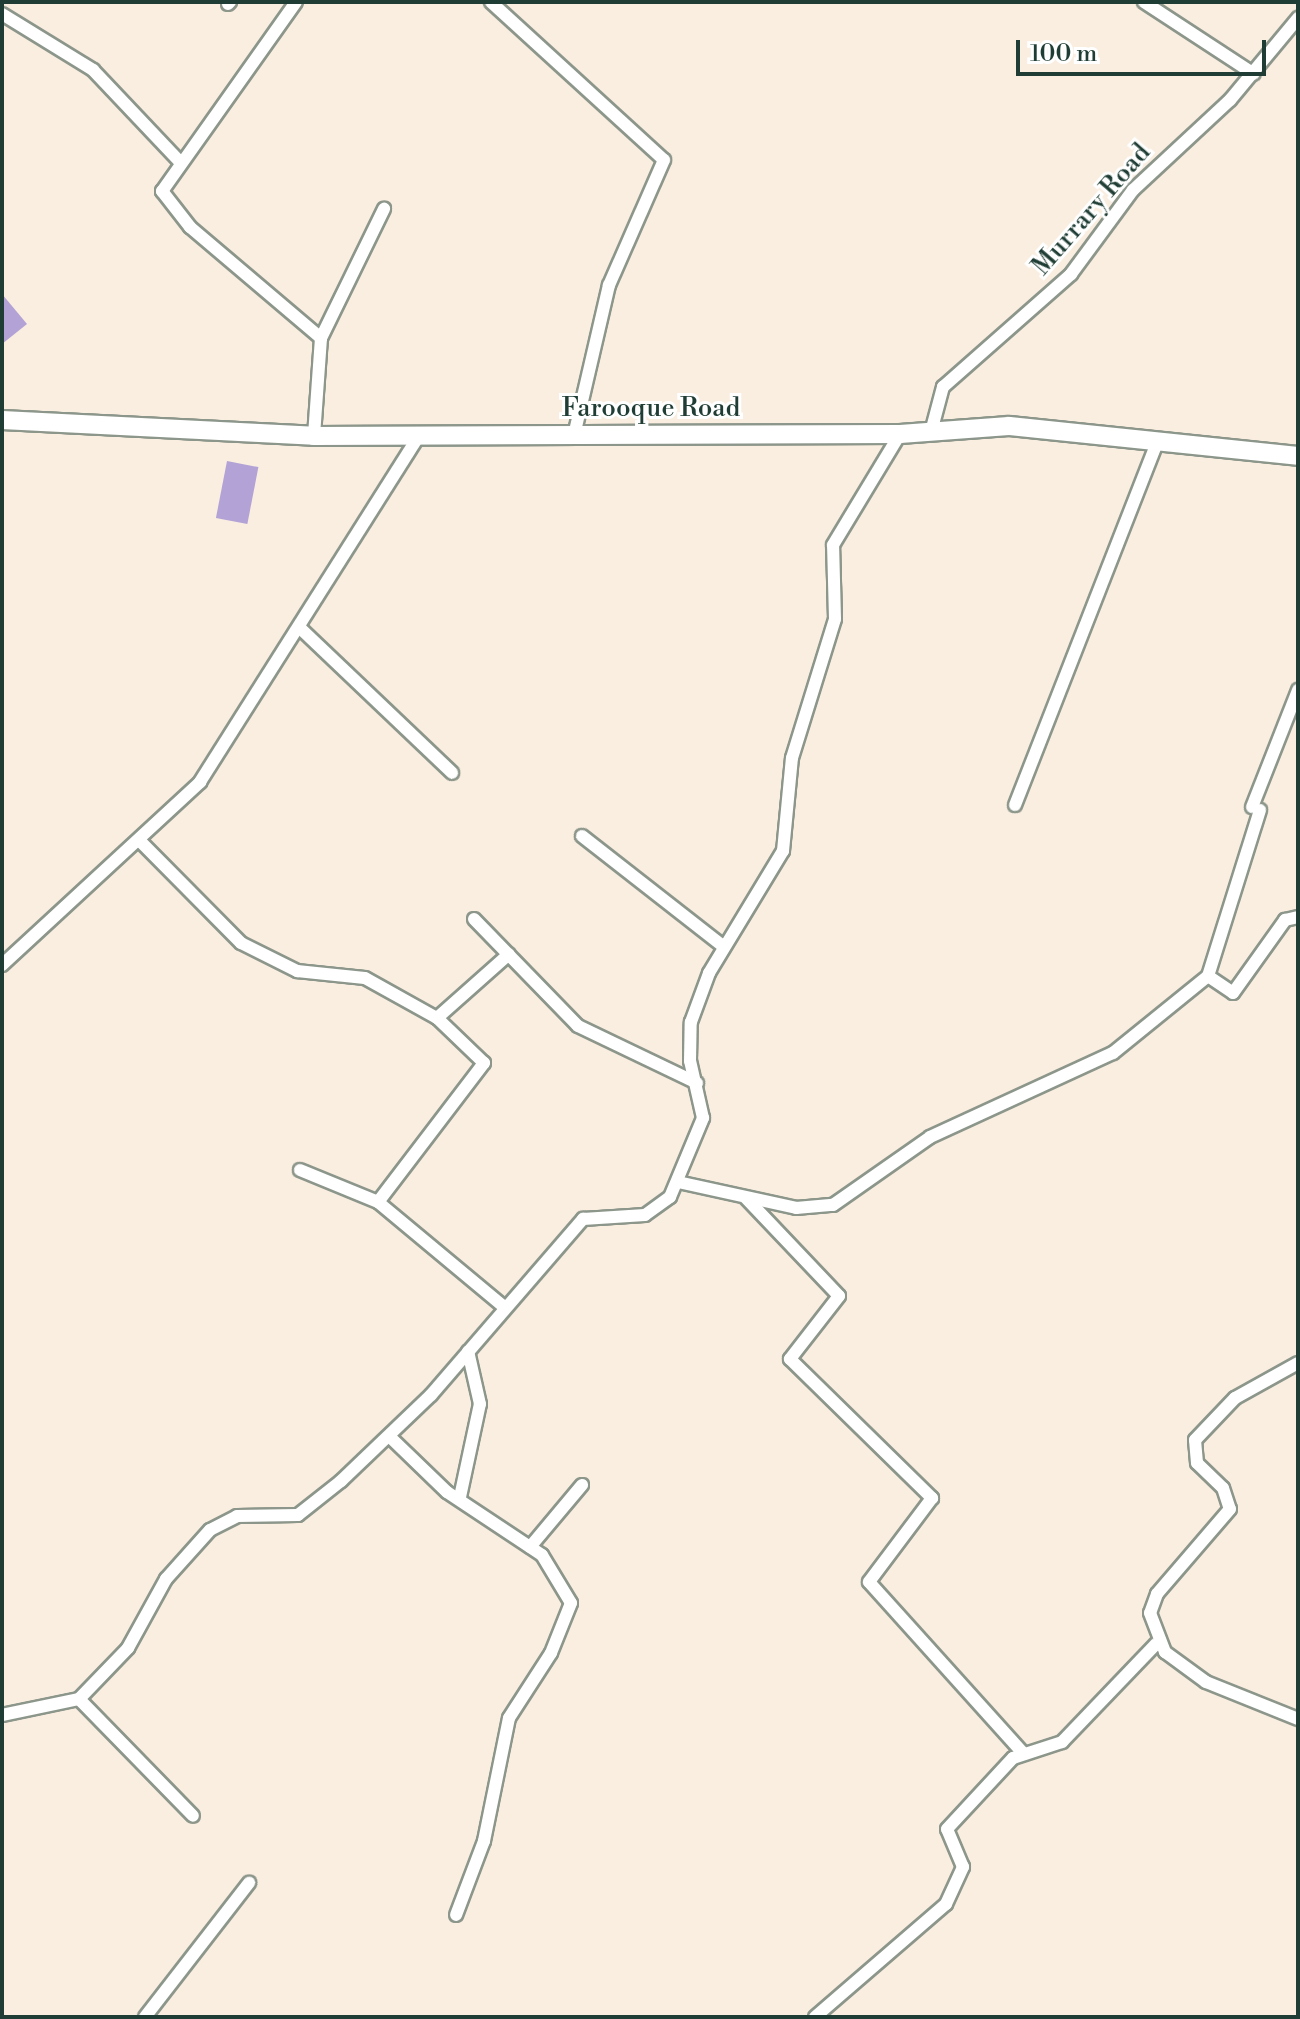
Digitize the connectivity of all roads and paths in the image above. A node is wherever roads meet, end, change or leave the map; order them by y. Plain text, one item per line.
1 (295, 2) edge
2 (491, 2) edge
3 (1144, 2) edge
4 (2, 14) edge
5 (1298, 18) edge
6 (1254, 74) junction
7 (178, 160) junction
8 (384, 209) dead end
9 (321, 338) junction
10 (2, 420) edge
11 (931, 432) junction
12 (900, 434) junction
13 (574, 435) junction
14 (314, 436) junction
15 (419, 436) junction
16 (1157, 442) junction
17 (1298, 456) edge
18 (300, 628) junction
19 (1298, 690) edge
20 (452, 773) dead end
21 (1015, 805) dead end
22 (582, 836) dead end
23 (139, 840) junction
24 (1298, 917) edge
25 (474, 919) dead end
26 (724, 947) junction
27 (509, 954) junction
28 (2, 965) edge
29 (1208, 976) junction
30 (437, 1018) junction
31 (697, 1083) junction
32 (300, 1170) dead end
33 (678, 1182) junction
34 (746, 1198) junction
35 (378, 1202) junction
36 (504, 1307) junction
37 (468, 1351) junction
38 (1298, 1363) edge
39 (390, 1437) junction
40 (582, 1485) dead end
41 (460, 1497) junction
42 (530, 1547) junction
43 (1156, 1644) junction
44 (79, 1699) junction
45 (2, 1715) edge
46 (1298, 1719) edge
47 (1023, 1753) junction
48 (193, 1816) dead end
49 (249, 1883) dead end
50 (456, 1915) dead end
51 (145, 2017) edge
52 (815, 2017) edge

1 - 7 street
2 - 13 street
3 - 6 street
4 - 7 street
5 - 6 street, Murrary Road
6 - 11 street, Murrary Road
7 - 9 street
8 - 9 street
9 - 14 street
10 - 14 main road, Farooque Road
11 - 12 main road, Farooque Road
11 - 16 main road, Farooque Road
12 - 13 main road, Farooque Road
12 - 26 street
13 - 15 main road, Farooque Road
14 - 15 main road, Farooque Road
15 - 18 street
16 - 17 main road, Farooque Road
16 - 21 street
18 - 20 street
18 - 23 street
19 - 29 street
22 - 26 street
23 - 28 street
23 - 30 street
24 - 29 street
25 - 27 street
26 - 31 street
27 - 30 street
27 - 31 street
29 - 34 street
30 - 35 street
31 - 33 street
32 - 35 street
33 - 34 street
33 - 36 street
34 - 47 street
35 - 36 street
36 - 37 street
37 - 39 street
37 - 41 street
38 - 43 street
39 - 41 street
39 - 44 street
40 - 42 street
41 - 42 street
42 - 50 street
43 - 46 street
43 - 47 street
44 - 45 street
44 - 48 street
47 - 52 street
49 - 51 street

